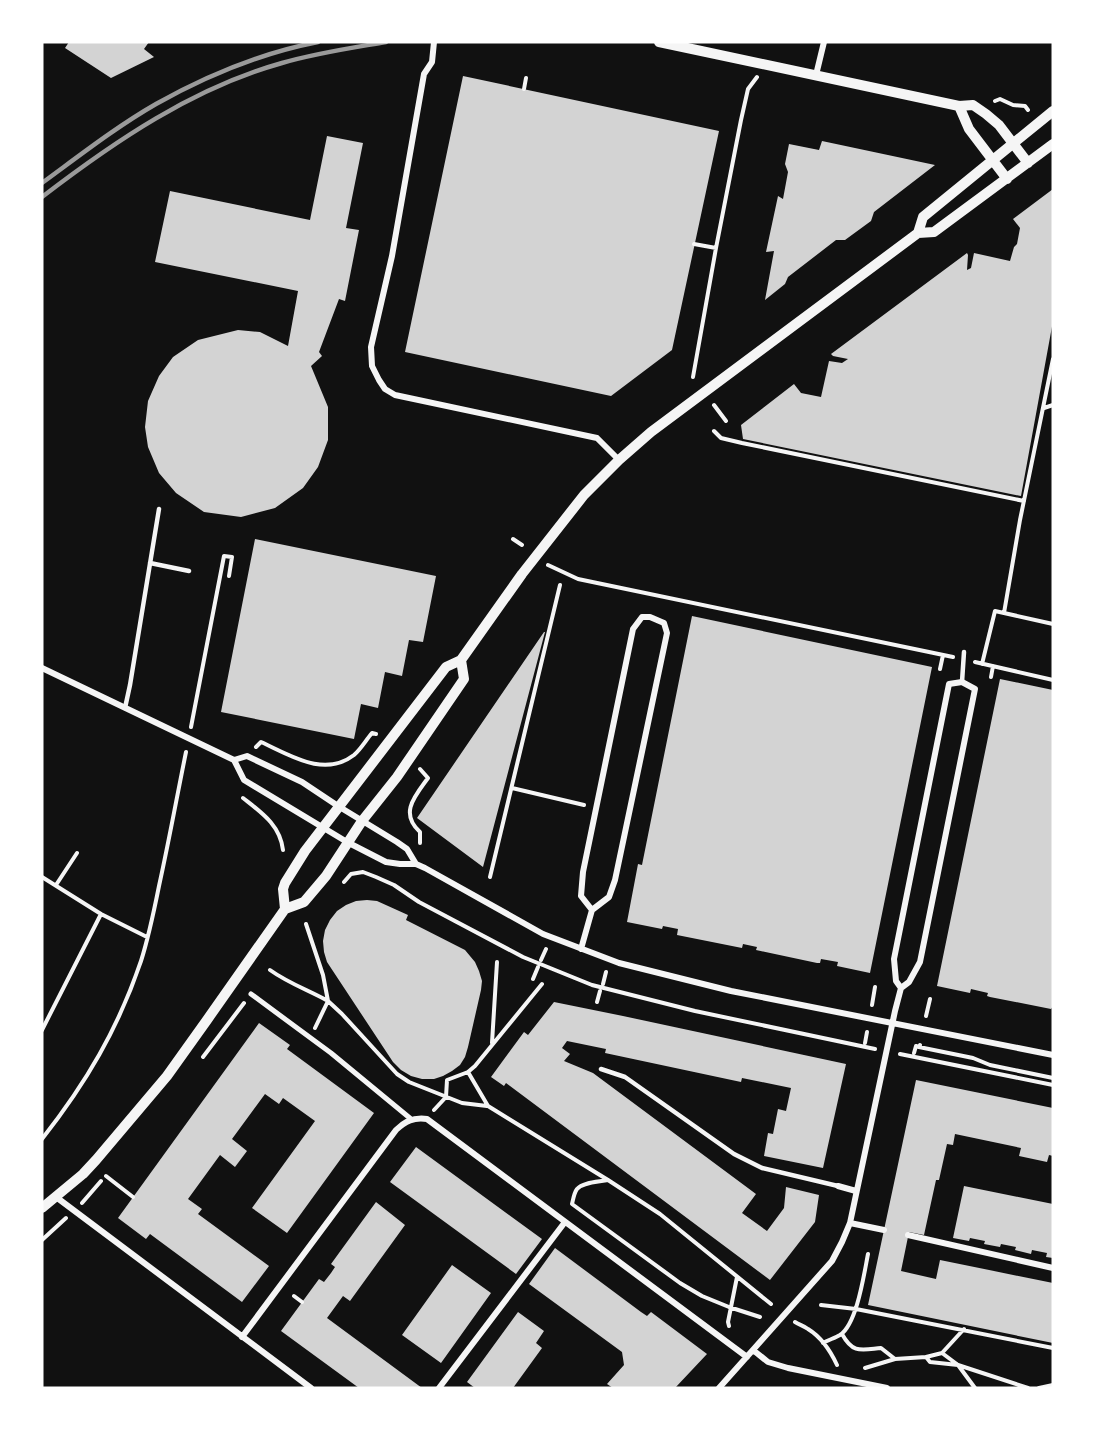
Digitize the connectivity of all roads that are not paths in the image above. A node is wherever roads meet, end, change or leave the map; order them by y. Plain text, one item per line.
1 (434, 42) edge
2 (659, 42) edge
3 (824, 42) edge
4 (816, 75) junction
5 (959, 106) junction
6 (1053, 111) edge
7 (1013, 143) junction
8 (1053, 144) edge
9 (993, 160) junction
10 (1028, 163) junction
11 (1007, 179) junction
12 (918, 232) junction
13 (619, 460) junction
14 (159, 510) dead end
15 (150, 564) junction
16 (189, 571) dead end
17 (964, 651) dead end
18 (462, 660) junction
19 (42, 668) edge
20 (962, 682) junction
21 (125, 708) junction
22 (234, 760) junction
23 (338, 806) junction
24 (362, 821) junction
25 (322, 828) junction
26 (347, 842) junction
27 (416, 864) junction
28 (285, 909) junction
29 (592, 910) junction
30 (581, 949) junction
31 (901, 988) junction
32 (250, 994) dead end
33 (892, 1022) junction
34 (1053, 1055) edge
35 (601, 1069) dead end
36 (411, 1119) junction
37 (838, 1186) joint
38 (856, 1191) junction
39 (56, 1197) junction
40 (42, 1208) edge
41 (565, 1222) junction
42 (850, 1223) junction
43 (884, 1230) dead end
44 (908, 1235) dead end
45 (1053, 1268) edge
46 (242, 1337) junction
47 (753, 1350) junction
48 (747, 1357) junction
49 (844, 1380) junction
50 (311, 1388) edge
51 (439, 1388) edge
52 (719, 1388) edge
53 (843, 1388) edge
54 (887, 1388) edge

1 - 13 street
2 - 4 street
3 - 4 street
4 - 5 street
5 - 7 street
5 - 9 street
6 - 7 street
7 - 9 street
7 - 10 street
8 - 10 street
9 - 11 street
9 - 12 street
10 - 11 street
11 - 12 street
12 - 13 street
13 - 18 street
14 - 15 lane
15 - 16 lane
15 - 21 lane
17 - 20 lane
18 - 23 street
18 - 24 street
19 - 21 street
20 - 31 street
20 - 31 street
21 - 22 street
22 - 23 street
22 - 25 street
23 - 24 street
23 - 25 street
24 - 26 street
24 - 27 street
25 - 26 street
25 - 28 street
26 - 27 street
26 - 28 street
27 - 30 street
28 - 39 street
29 - 29 street
29 - 30 street
30 - 33 street
31 - 33 street
32 - 36 street
33 - 34 street
33 - 38 street
35 - 37 lane
36 - 41 street
36 - 46 street
37 - 38 street
38 - 42 street
39 - 40 street
39 - 46 street
41 - 48 street
41 - 51 street
42 - 43 street
42 - 47 street
44 - 45 street
46 - 50 street
47 - 48 street
47 - 49 street
48 - 52 street
49 - 53 street
49 - 54 street

